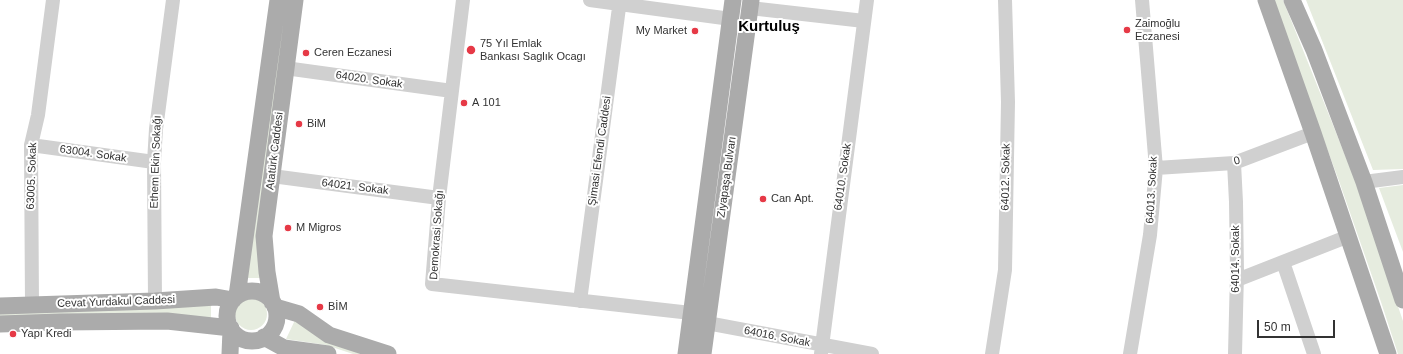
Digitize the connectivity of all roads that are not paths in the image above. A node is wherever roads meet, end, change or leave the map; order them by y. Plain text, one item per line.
1 (53, 0) edge
2 (173, 0) edge
3 (278, 0) edge
4 (295, 0) edge
5 (463, 0) edge
6 (590, 0) edge
7 (733, 0) edge
8 (867, 0) edge
9 (1006, 0) edge
10 (1142, 0) edge
11 (1266, 0) edge
12 (1292, 0) edge
13 (620, 2) edge
14 (750, 4) edge
15 (731, 19) junction
16 (864, 21) junction
17 (285, 68) junction
18 (452, 91) junction
19 (1313, 133) junction
20 (31, 145) junction
21 (154, 162) junction
22 (1234, 163) junction
23 (1156, 168) junction
24 (272, 176) junction
25 (1403, 178) edge
26 (1364, 182) junction
27 (439, 198) junction
28 (1349, 236) junction
29 (1283, 262) junction
30 (1237, 280) junction
31 (235, 298) junction
32 (1403, 300) edge
33 (155, 301) junction
34 (580, 301) junction
35 (273, 304) junction
36 (32, 305) junction
37 (0, 306) edge
38 (691, 313) junction
39 (707, 323) junction
40 (0, 324) edge
41 (231, 329) junction
42 (260, 343) edge
43 (821, 349) edge
44 (230, 354) edge
45 (328, 354) edge
46 (388, 354) edge
47 (686, 354) edge
48 (702, 354) edge
49 (872, 354) edge
50 (992, 354) edge
51 (1130, 354) edge
52 (1235, 354) edge
53 (1314, 354) edge
54 (1388, 354) edge

1 - 20 street, 63005. Sokak
2 - 21 street, Ethem Ekin Sokağı
3 - 31 main road, Atatürk Caddesi
4 - 17 main road, Atatürk Caddesi
5 - 18 street, Demokrasi Sokağı
6 - 13 street
7 - 15 main road, Ziyapaşa Bulvarı
8 - 16 street, 64010. Sokak
9 - 50 street, 64012. Sokak
10 - 23 street, 64013. Sokak
11 - 19 main road
12 - 26 main road
13 - 15 street
13 - 34 street, Şimasi Efendi Caddesi
14 - 16 street
14 - 39 main road, Ziyapaşa Bulvarı
15 - 38 main road, Ziyapaşa Bulvarı
16 - 43 street, 64010. Sokak
17 - 18 street, 64020. Sokak
17 - 24 main road, Atatürk Caddesi
18 - 27 street, Demokrasi Sokağı
19 - 22 street, 0
19 - 28 main road
20 - 21 street, 63004. Sokak
20 - 36 street, 63005. Sokak
21 - 33 street, Ethem Ekin Sokağı
22 - 23 street, 0
22 - 30 street, 64014. Sokak
23 - 51 street, 64013. Sokak
24 - 27 street, 64021. Sokak
24 - 35 main road, Atatürk Caddesi
25 - 26 street
26 - 32 main road
27 - 34 street, Demokrasi Sokağı
28 - 29 street
28 - 54 main road
29 - 30 street
29 - 53 street
30 - 52 street, 64014. Sokak
31 - 33 main road, Cevat Yurdakul Caddesi
31 - 35 main road
31 - 41 main road
33 - 36 main road, Cevat Yurdakul Caddesi
34 - 38 street, Demokrasi Sokağı
35 - 42 main road
35 - 46 main road
36 - 37 main road, Cevat Yurdakul Caddesi
38 - 47 main road, Ziyapaşa Bulvarı
39 - 43 street, 64016. Sokak
39 - 48 main road, Ziyapaşa Bulvarı
40 - 41 main road, Cevat Yurdakul Caddesi
41 - 42 main road
41 - 44 main road
42 - 45 main road
43 - 49 street, 64016. Sokak

